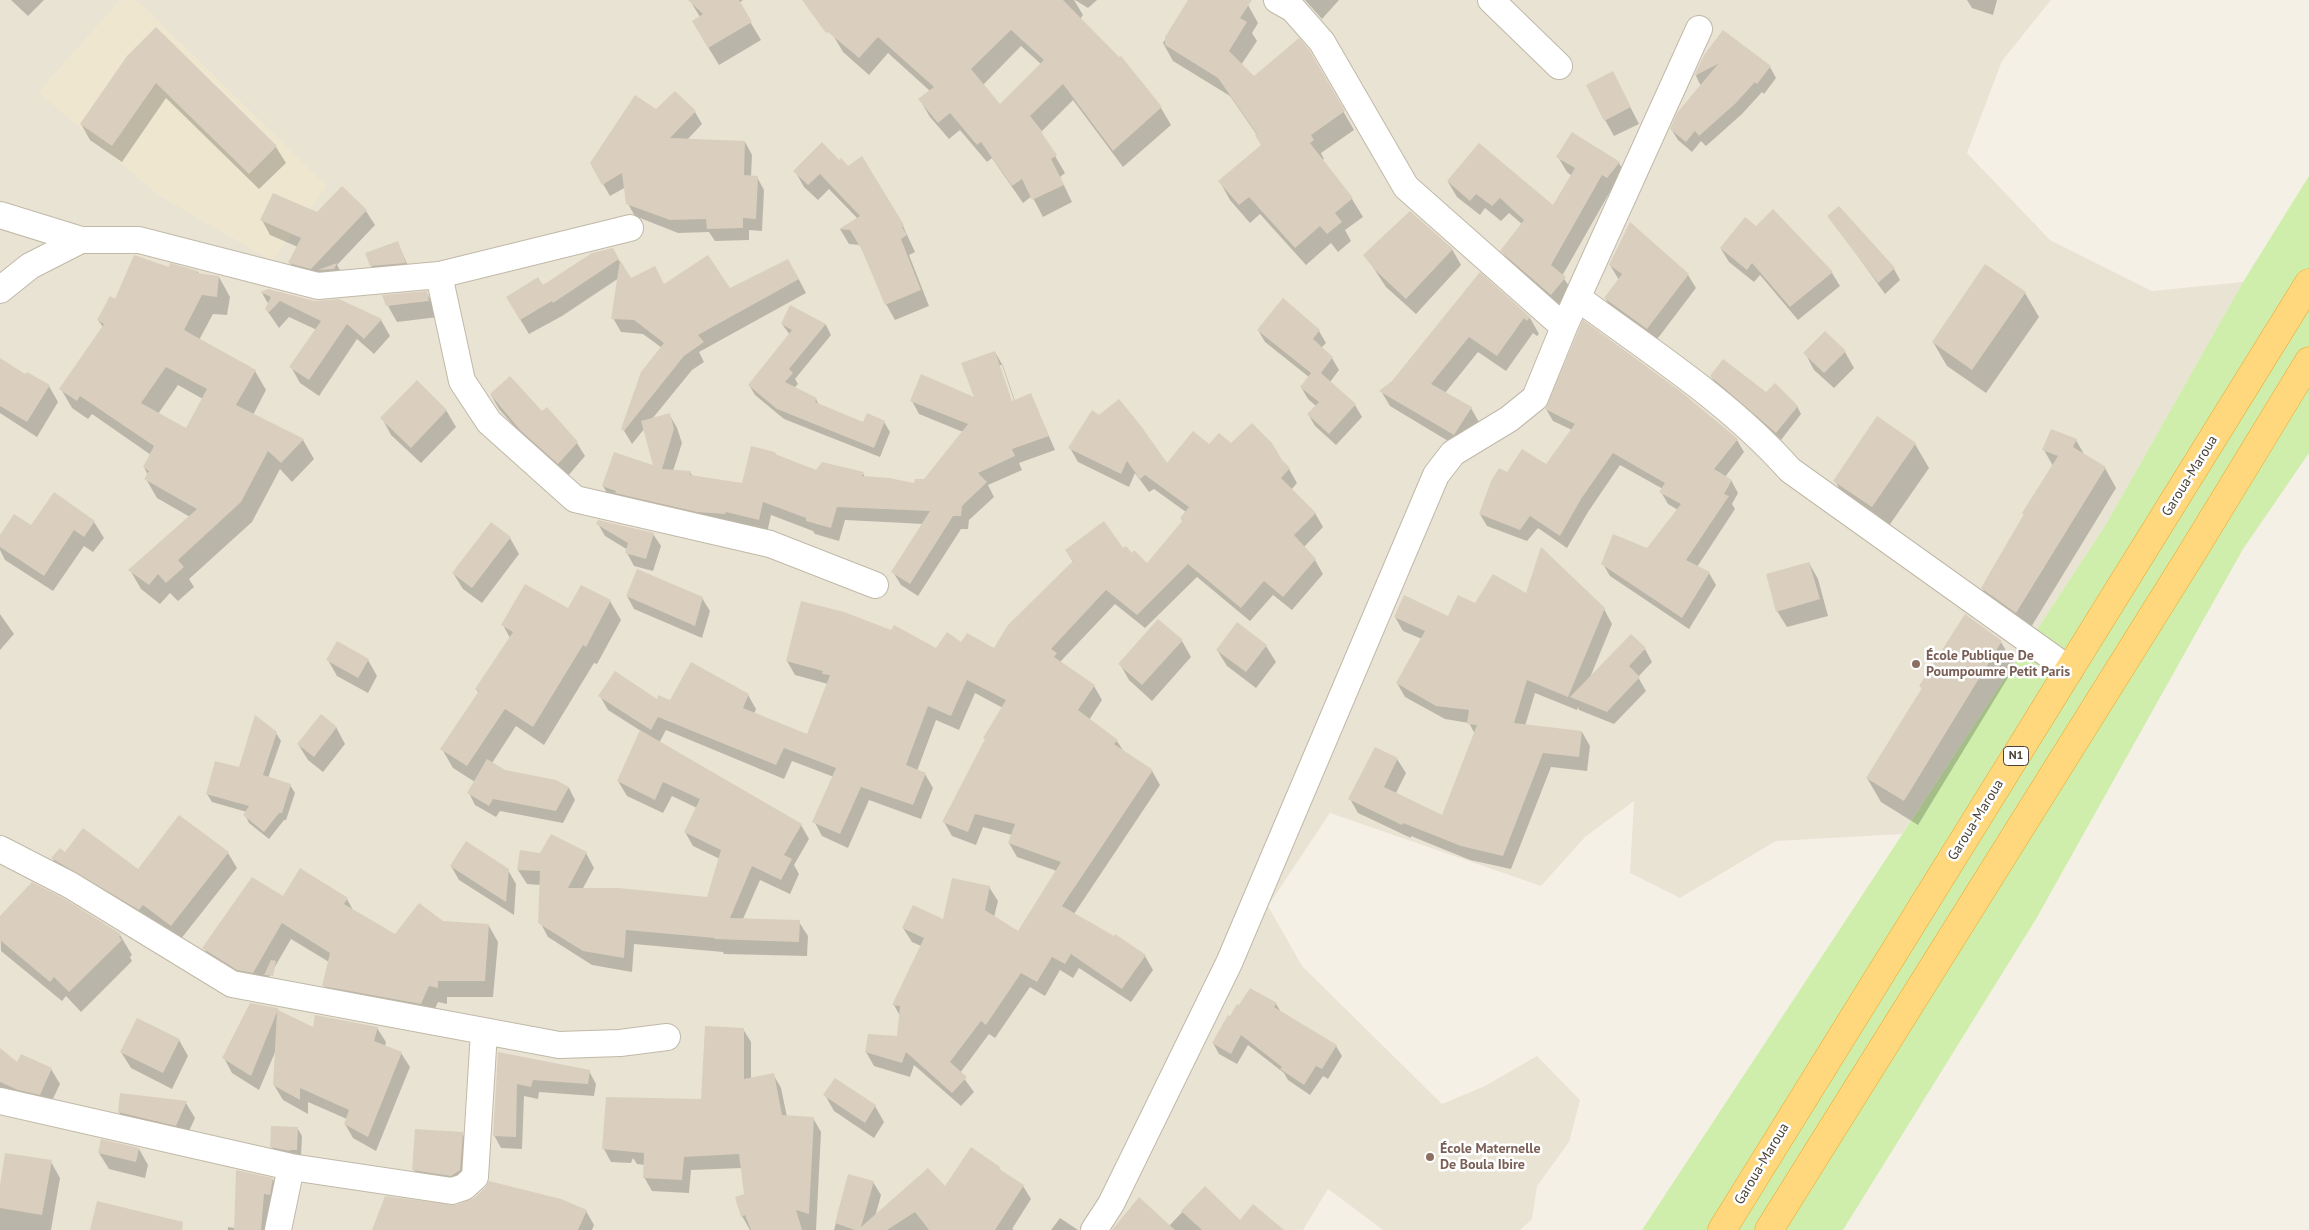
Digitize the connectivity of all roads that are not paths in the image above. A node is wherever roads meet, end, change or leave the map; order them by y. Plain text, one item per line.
1 (1277, 0) edge
2 (1491, 0) edge
3 (1700, 30) dead end
4 (1559, 66) dead end
5 (0, 215) edge
6 (630, 228) dead end
7 (81, 240) junction
8 (439, 275) junction
9 (2309, 283) edge
10 (0, 290) edge
11 (1578, 298) junction
12 (1564, 327) junction
13 (2309, 361) edge
14 (875, 585) dead end
15 (2070, 670) junction
16 (0, 849) edge
17 (484, 1032) junction
18 (667, 1037) dead end
19 (0, 1101) edge
20 (291, 1166) junction
21 (278, 1230) edge
22 (1094, 1230) edge
23 (1722, 1230) edge
24 (1769, 1230) edge

1 - 12 street
2 - 4 street
3 - 11 street
5 - 7 street
6 - 8 street
7 - 8 street
7 - 10 street
8 - 14 street
9 - 15 highway, Garoua-Maroua / N1
11 - 12 street
11 - 15 street
12 - 22 street
13 - 24 highway
15 - 23 highway, Garoua-Maroua / N1
16 - 17 street
17 - 18 street
17 - 20 street
19 - 20 street
20 - 21 street

